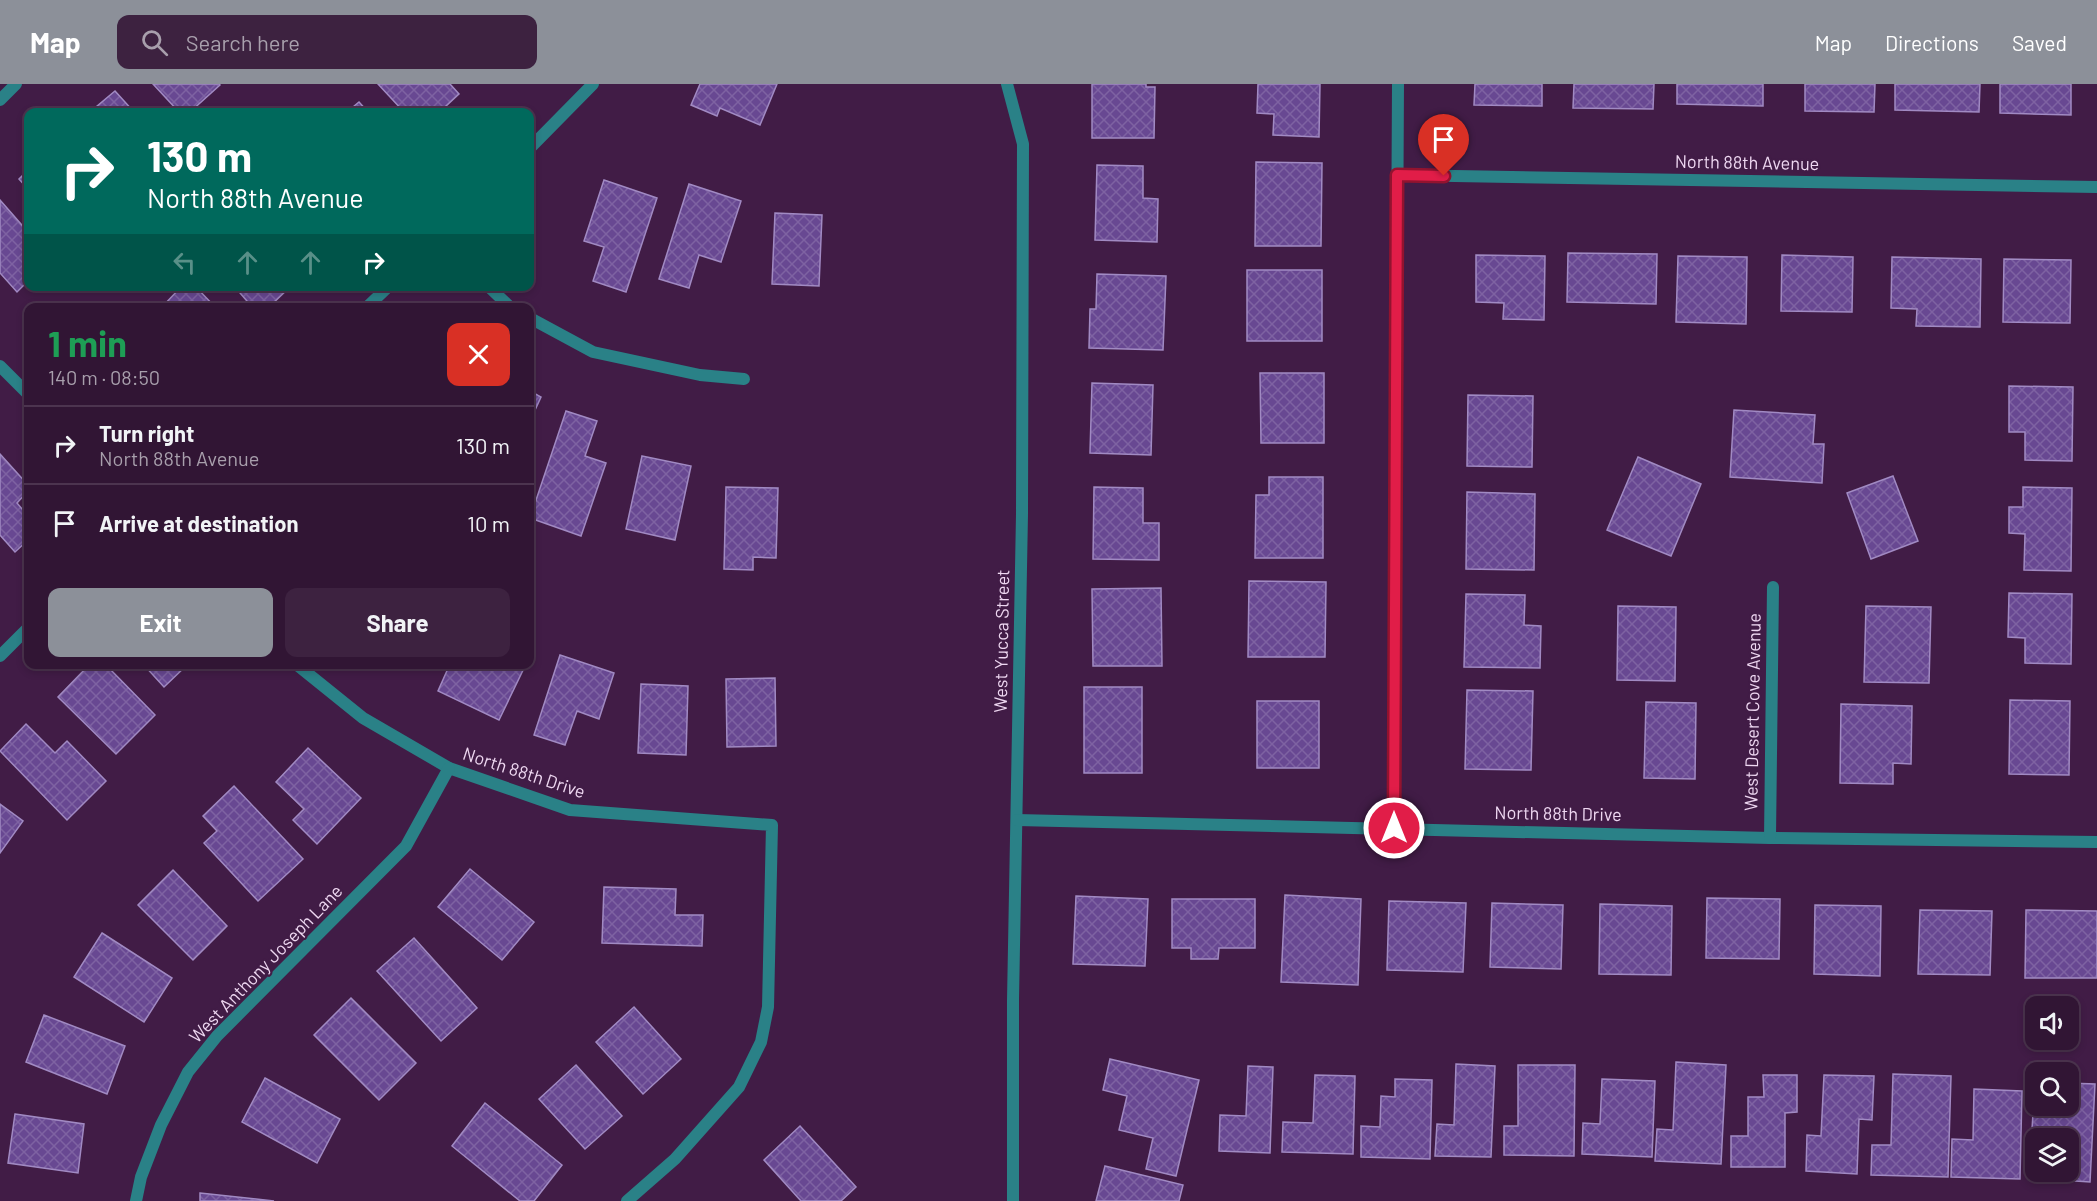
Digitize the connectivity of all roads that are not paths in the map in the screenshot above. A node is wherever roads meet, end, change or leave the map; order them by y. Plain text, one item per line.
1 (16, 84) edge
2 (593, 84) edge
3 (1007, 84) edge
4 (1398, 84) edge
5 (0, 99) edge
6 (534, 144) edge
7 (1397, 175) junction
8 (2097, 188) edge
9 (384, 291) edge
10 (493, 291) edge
11 (371, 303) edge
12 (506, 303) edge
13 (534, 320) edge
14 (0, 366) edge
15 (744, 379) dead end
16 (24, 390) edge
17 (1773, 587) dead end
18 (24, 632) edge
19 (0, 656) edge
20 (302, 669) edge
21 (449, 768) junction
22 (1017, 820) junction
23 (1394, 828) junction
24 (1770, 838) junction
25 (2097, 842) edge
26 (136, 1201) edge
27 (627, 1201) edge
28 (1013, 1201) edge

1 - 5 street
2 - 6 street
3 - 22 street, West Yucca Street
4 - 7 street
7 - 8 street, North 88th Avenue
7 - 23 street
9 - 11 street
10 - 12 street
13 - 15 street
14 - 16 street
17 - 24 street, West Desert Cove Avenue
18 - 19 street
20 - 21 street, North 88th Drive
21 - 26 street, West Anthony Joseph Lane
21 - 27 street, North 88th Drive
22 - 23 street, North 88th Drive
22 - 28 street, West Yucca Street
23 - 24 street, North 88th Drive
24 - 25 street, North 88th Drive

